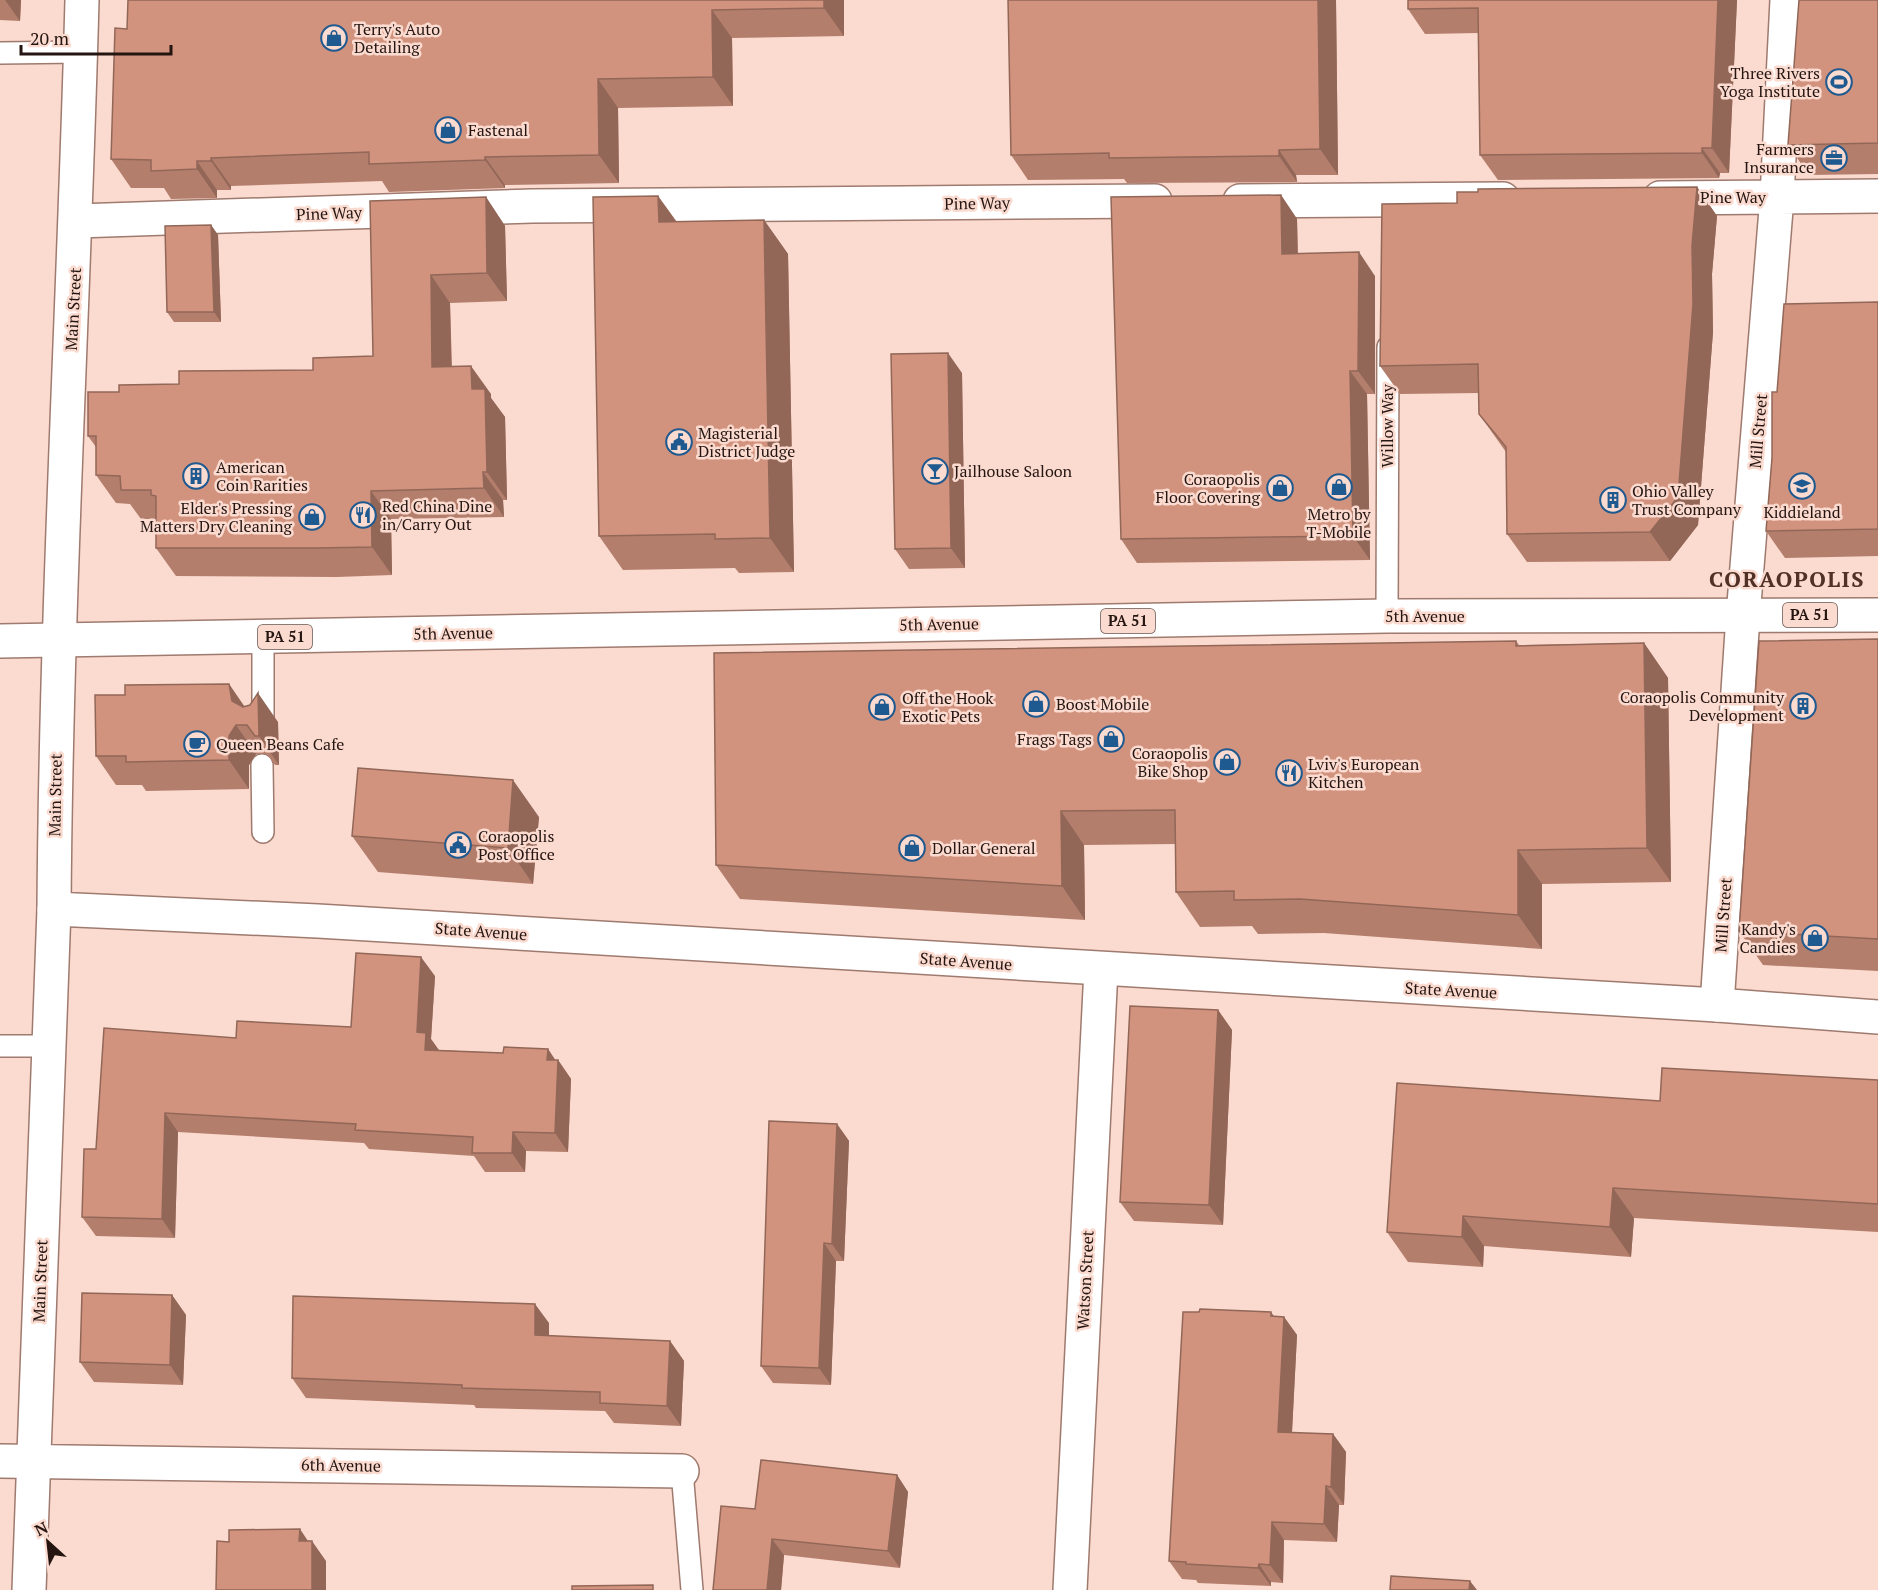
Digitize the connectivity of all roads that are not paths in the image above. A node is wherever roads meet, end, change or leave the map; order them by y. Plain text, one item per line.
1 (82, 0) edge
2 (1787, 0) edge
3 (0, 52) edge
4 (81, 52) junction
5 (1878, 196) edge
6 (1777, 197) junction
7 (1635, 198) edge
8 (1529, 199) edge
9 (77, 221) junction
10 (1388, 330) edge
11 (1878, 615) edge
12 (1387, 616) junction
13 (1743, 616) junction
14 (263, 638) junction
15 (0, 641) edge
16 (58, 641) junction
17 (263, 723) dead end
18 (262, 765) dead end
19 (263, 832) dead end
20 (54, 909) junction
21 (1101, 969) junction
22 (1717, 1005) junction
23 (1878, 1017) edge
24 (0, 1046) edge
25 (49, 1046) junction
26 (0, 1461) edge
27 (33, 1461) junction
28 (682, 1471) joint
29 (29, 1590) edge
30 (692, 1590) edge
31 (1070, 1590) edge

1 - 4 street, Main Street
2 - 6 street, Mill Street
3 - 4 lane
4 - 9 street, Main Street
5 - 6 street, Pine Way
6 - 7 street, Pine Way
6 - 13 street, Mill Street
8 - 9 street, Pine Way
9 - 16 street, Main Street
10 - 12 lane, Willow Way
11 - 13 street, 5th Avenue / PA 51
12 - 13 street, 5th Avenue / PA 51
12 - 14 street, 5th Avenue / PA 51
13 - 22 street, Mill Street
14 - 16 street, 5th Avenue / PA 51
14 - 17 lane
15 - 16 street, 5th Avenue / PA 51
16 - 20 street, Main Street
18 - 19 lane
20 - 21 street, State Avenue
20 - 25 street, Main Street
21 - 22 street, State Avenue
21 - 31 street, Watson Street
22 - 23 street, State Avenue
24 - 25 lane
25 - 27 street, Main Street
26 - 27 street, 6th Avenue
27 - 28 street, 6th Avenue
27 - 29 street, Main Street
28 - 30 lane

